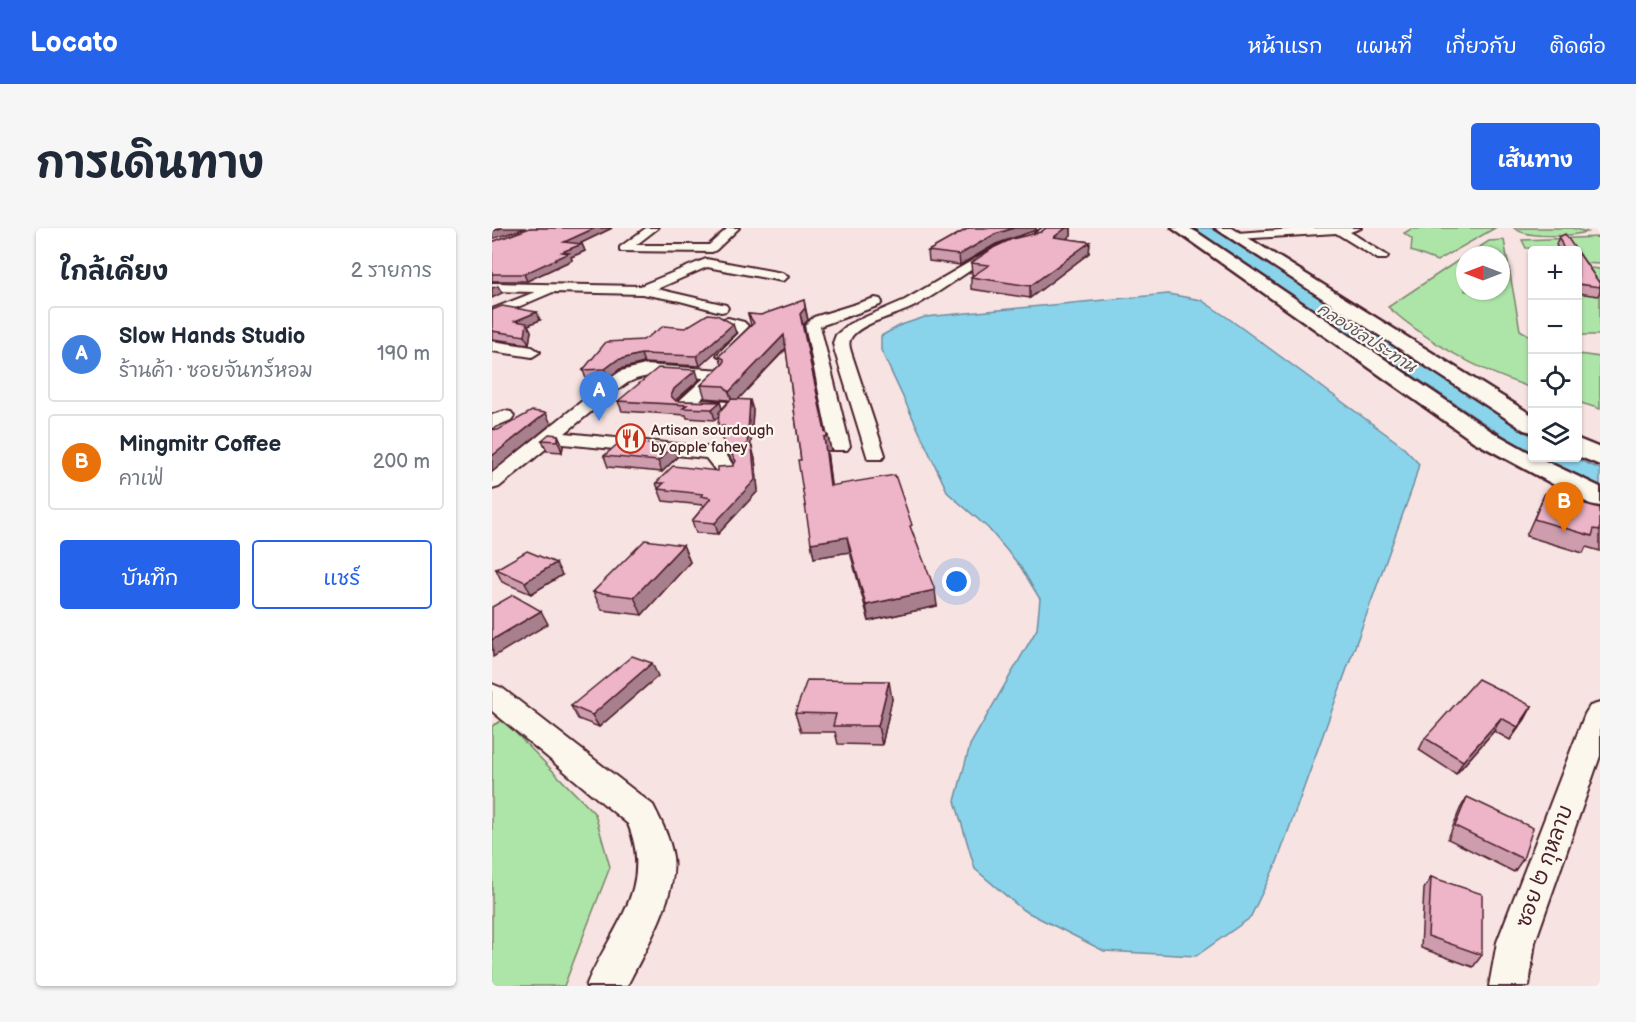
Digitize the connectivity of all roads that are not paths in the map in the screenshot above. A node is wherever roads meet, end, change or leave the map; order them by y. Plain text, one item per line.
1 (653, 228) edge
2 (734, 228) edge
3 (1048, 228) edge
4 (1179, 228) edge
5 (1356, 228) edge
6 (1337, 229) edge
7 (1229, 232) edge
8 (1382, 256) dead end
9 (732, 261) dead end
10 (700, 262) junction
11 (956, 276) junction
12 (782, 277) dead end
13 (492, 286) edge
14 (555, 289) junction
15 (642, 290) junction
16 (492, 315) edge
17 (492, 346) edge
18 (532, 352) dead end
19 (705, 373) junction
20 (722, 406) edge
21 (1528, 421) edge
22 (548, 437) junction
23 (840, 446) dead end
24 (1582, 449) edge
25 (875, 455) dead end
26 (1600, 457) edge
27 (727, 472) edge
28 (492, 483) edge
29 (1600, 498) edge
30 (492, 695) edge
31 (1600, 714) edge
32 (606, 986) edge
33 (1509, 986) edge

1 - 2 street
3 - 11 street
4 - 29 main road
5 - 6 street
6 - 7 street
6 - 8 street
7 - 21 main road
9 - 10 street
10 - 12 street
10 - 15 street
11 - 23 street
11 - 25 street
13 - 14 street
14 - 15 street
14 - 16 street
15 - 19 street
17 - 18 street
19 - 20 street
19 - 22 street
22 - 27 street
22 - 28 street
24 - 26 main road
30 - 32 street
31 - 33 street, ซอย ๒ กุหลาบ

